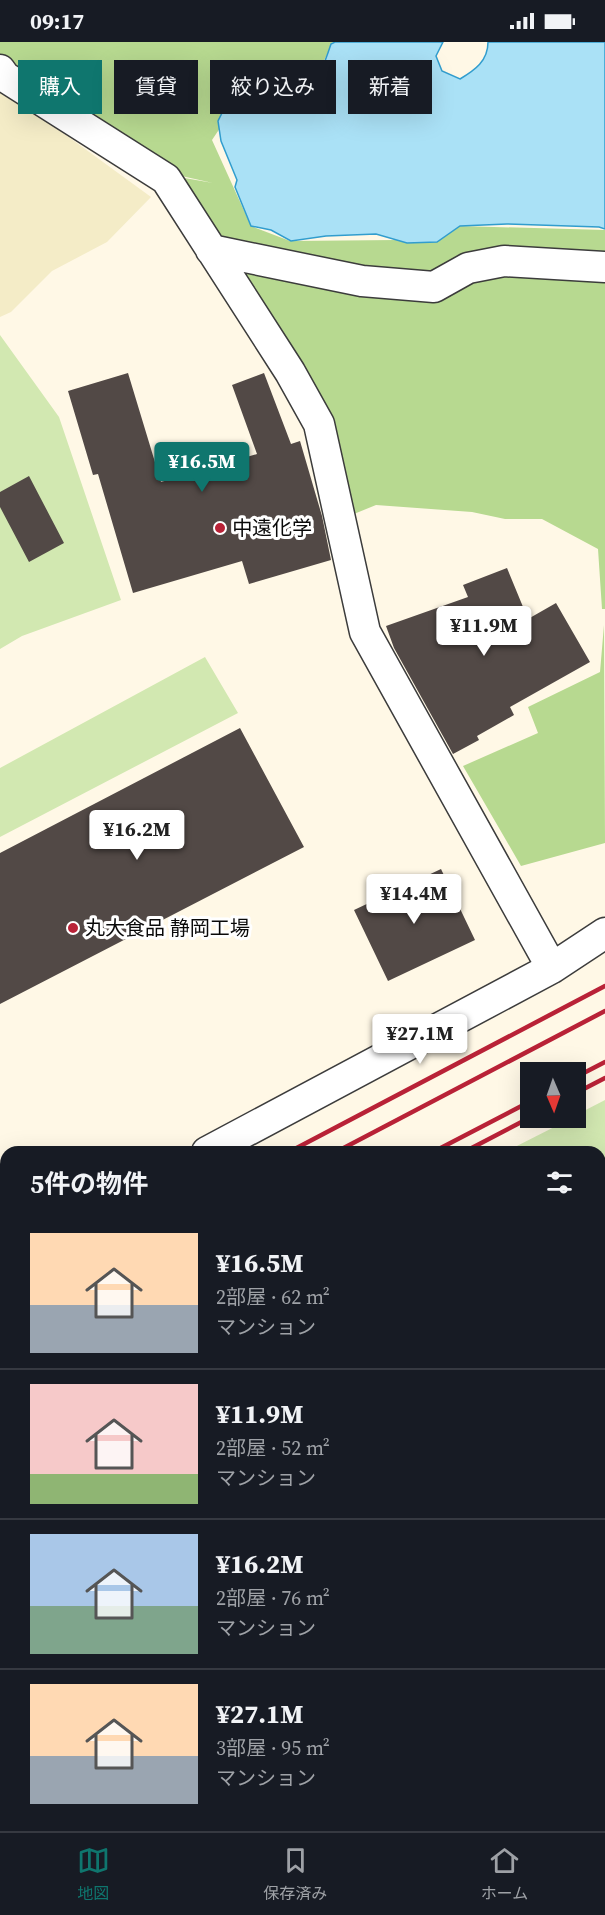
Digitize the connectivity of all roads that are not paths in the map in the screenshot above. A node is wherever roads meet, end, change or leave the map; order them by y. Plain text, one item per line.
1 (0, 70) edge
2 (211, 250) junction
3 (605, 267) edge
4 (605, 933) edge
5 (552, 968) junction
6 (218, 1146) edge

1 - 2 street
2 - 3 street
2 - 5 street
4 - 5 street
5 - 6 street

